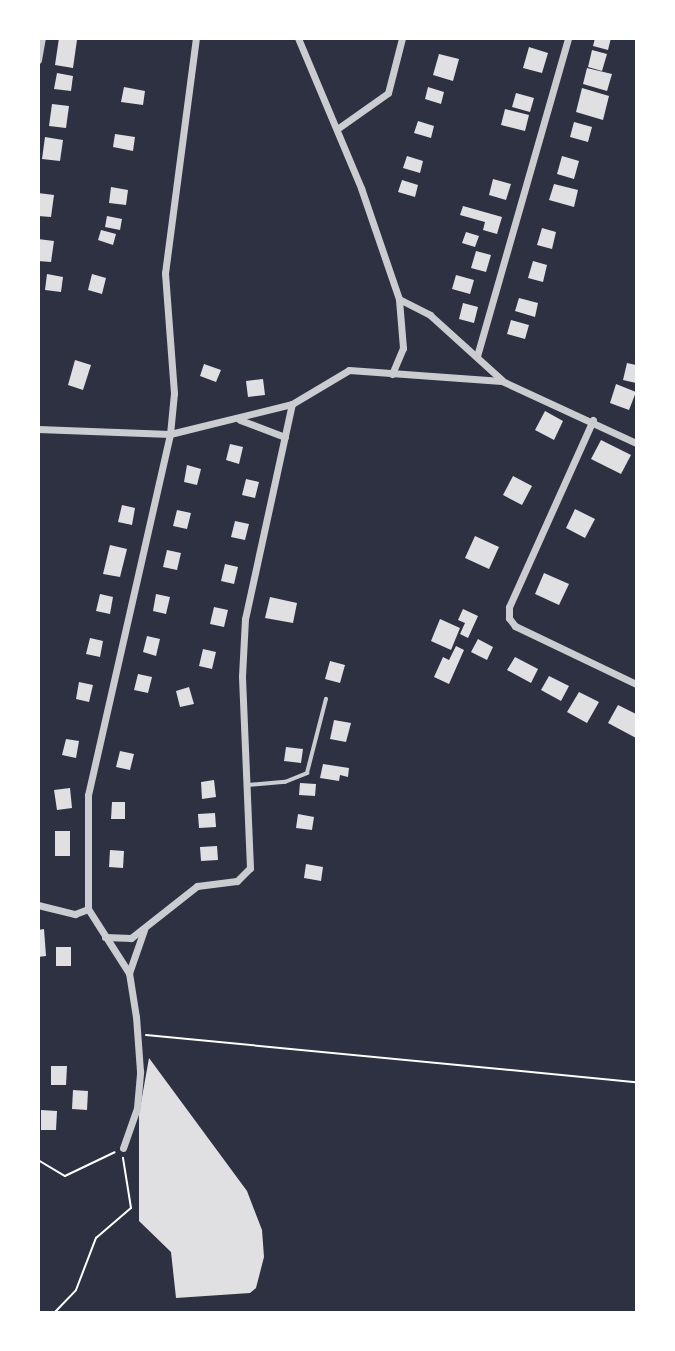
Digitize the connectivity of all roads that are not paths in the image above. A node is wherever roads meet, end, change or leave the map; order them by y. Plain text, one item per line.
1 (42, 38) edge
2 (197, 38) edge
3 (298, 38) edge
4 (402, 38) edge
5 (568, 38) edge
6 (38, 60) edge
7 (337, 129) junction
8 (399, 299) junction
9 (477, 356) junction
10 (392, 374) junction
11 (502, 381) junction
12 (292, 404) junction
13 (240, 419) junction
14 (593, 420) junction
15 (38, 429) edge
16 (636, 432) edge
17 (170, 434) junction
18 (285, 437) junction
19 (633, 441) edge
20 (636, 684) edge
21 (326, 699) dead end
22 (247, 785) junction
23 (38, 905) edge
24 (88, 909) junction
25 (144, 930) junction
26 (105, 937) junction
27 (129, 973) junction
28 (123, 1148) road end

1 - 6 street
2 - 17 street
3 - 7 street
4 - 7 street
5 - 9 street
7 - 8 street
8 - 9 street
8 - 10 street
9 - 11 street
10 - 11 street
10 - 12 street
11 - 14 street
12 - 13 street
12 - 18 street
13 - 17 street
13 - 18 street
14 - 19 street
14 - 20 street
15 - 17 street
16 - 19 street
17 - 24 street
18 - 22 street
21 - 22 lane
22 - 25 street
23 - 24 street
24 - 26 street
25 - 26 street
25 - 27 street
26 - 27 street
27 - 28 street

